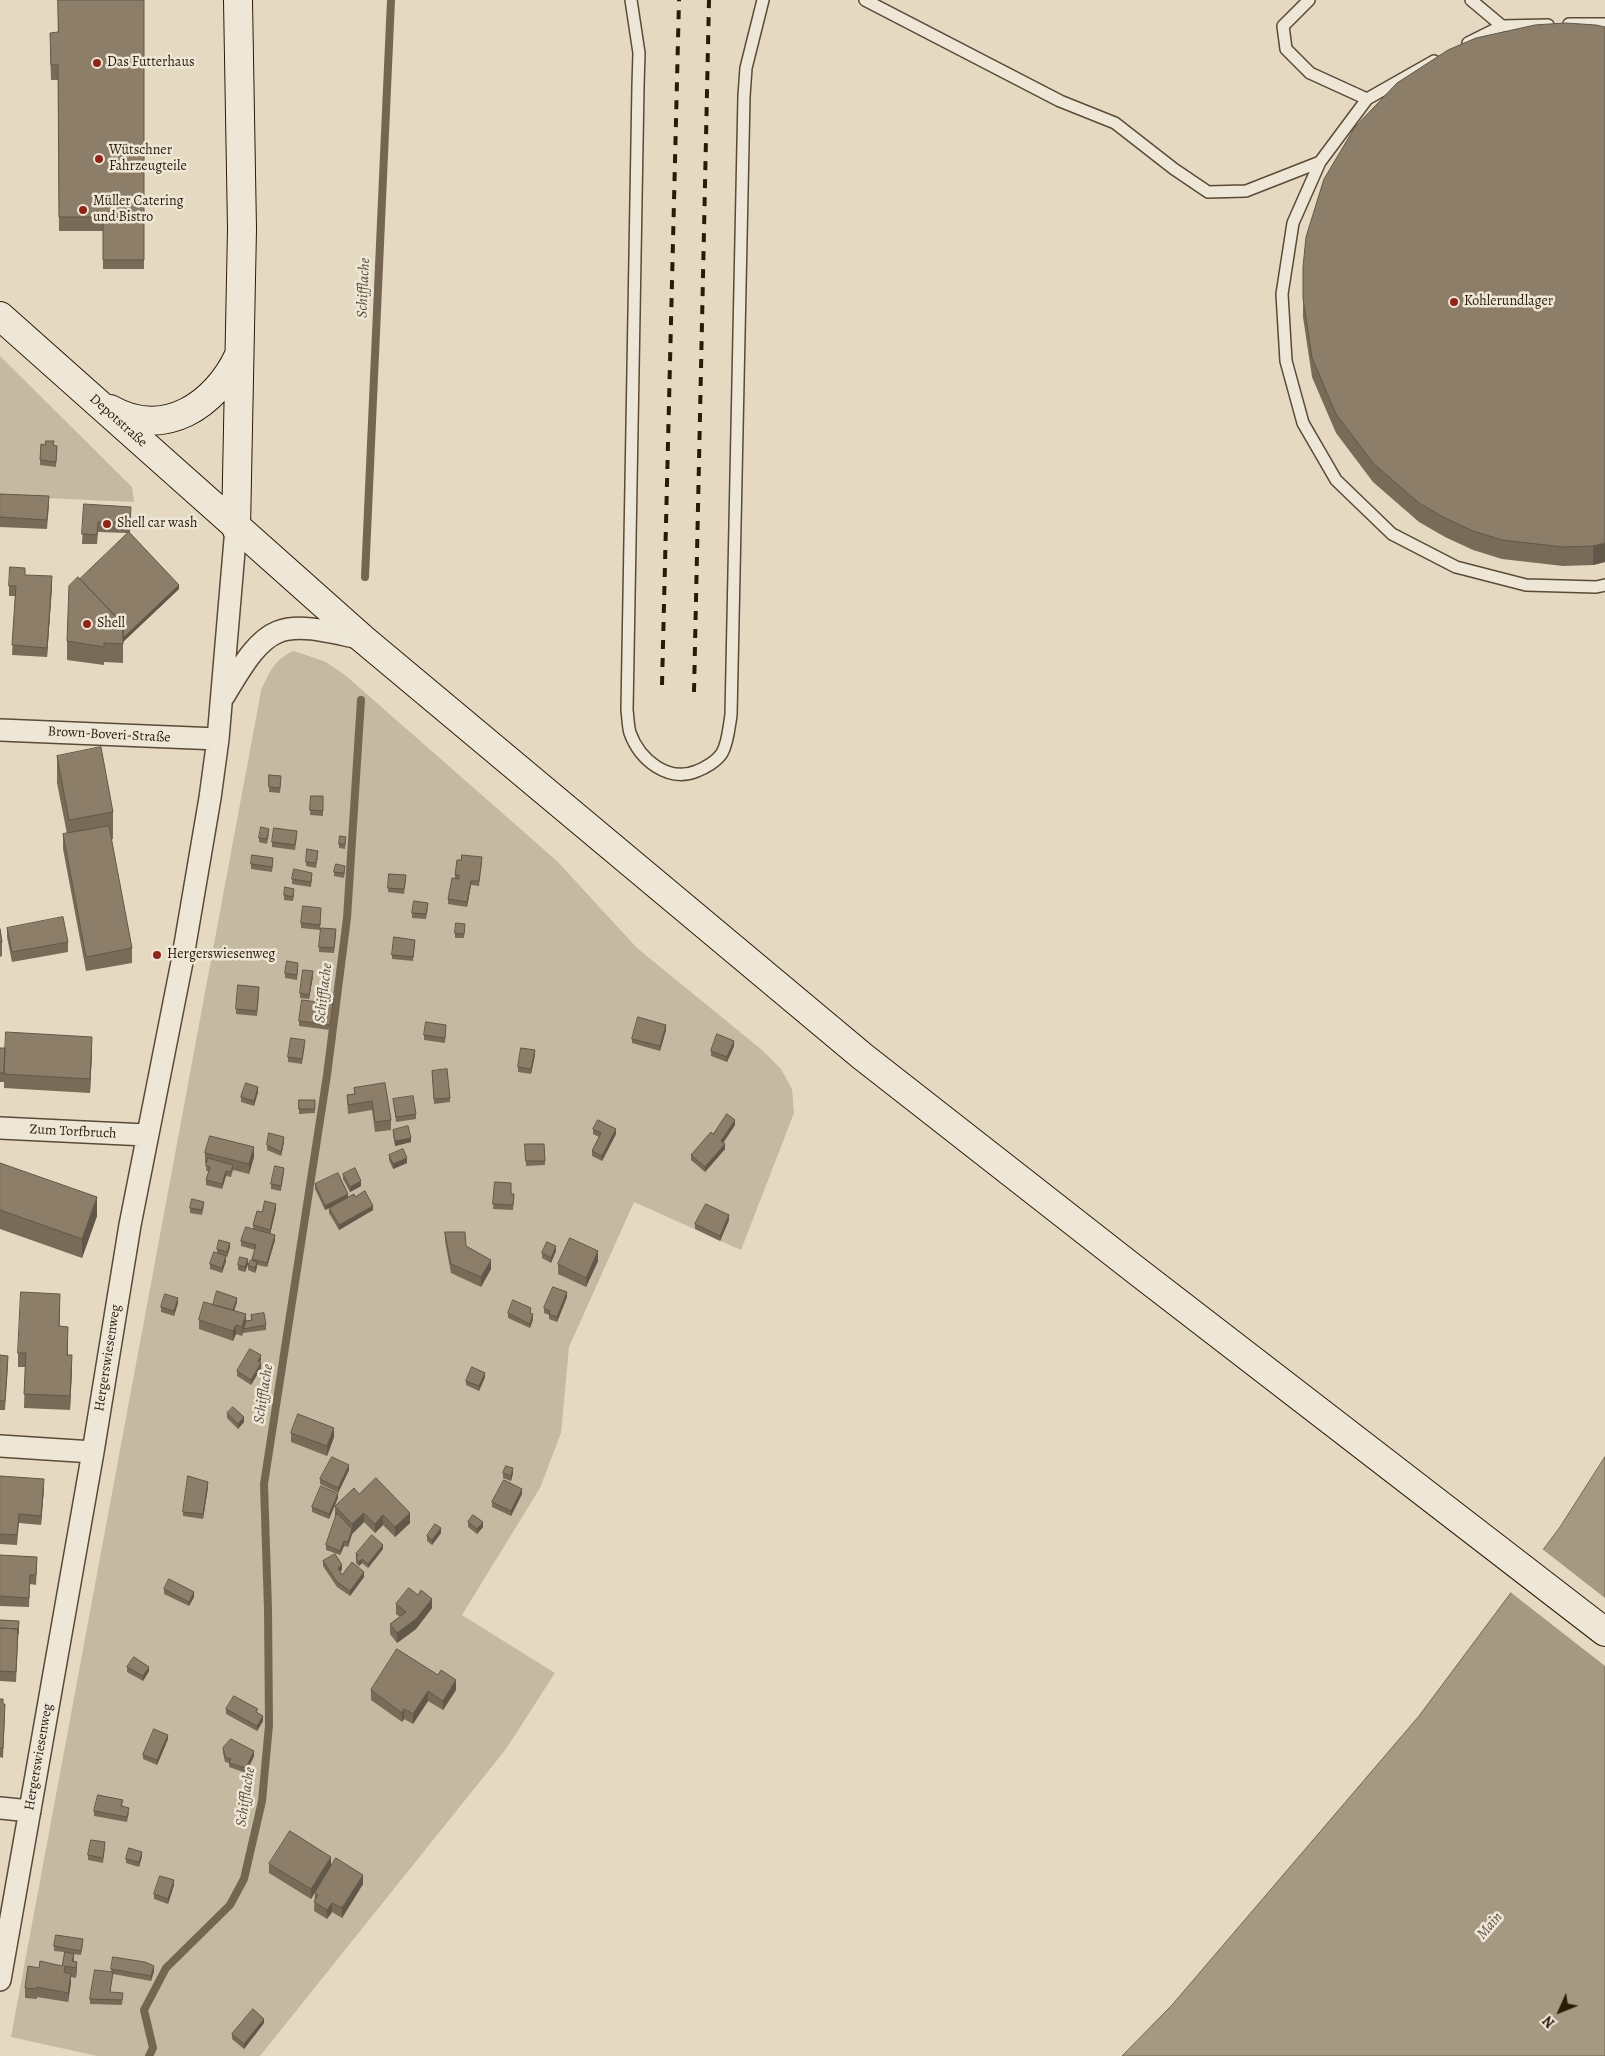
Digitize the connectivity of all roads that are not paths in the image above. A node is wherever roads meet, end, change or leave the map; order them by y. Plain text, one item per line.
1 (238, 0) edge
2 (631, 0) edge
3 (763, 0) edge
4 (865, 0) edge
5 (1309, 0) edge
6 (1471, 0) edge
7 (1605, 24) edge
8 (1502, 26) junction
9 (1367, 99) junction
10 (1320, 162) junction
11 (0, 316) edge
12 (241, 352) junction
13 (96, 401) junction
14 (236, 528) junction
15 (1605, 585) edge
16 (363, 639) junction
17 (221, 701) junction
18 (0, 730) edge
19 (218, 739) junction
20 (0, 1128) edge
21 (146, 1135) junction
22 (0, 1446) edge
23 (93, 1452) junction
24 (1605, 1632) edge
25 (0, 1808) edge
26 (30, 1811) junction
27 (0, 1980) edge

1 - 12 main road
2 - 3 lane
4 - 10 lane
5 - 9 lane
6 - 8 lane
7 - 8 lane
8 - 9 lane
9 - 10 lane
10 - 15 lane
11 - 13 main road, Depotstraße
12 - 13 main road
12 - 14 main road
13 - 14 main road, Depotstraße
14 - 16 main road, Depotstraße
14 - 17 street, Hergerswiesenweg
16 - 17 street
16 - 24 main road, Depotstraße
17 - 19 street, Hergerswiesenweg
18 - 19 street, Brown-Boveri-Straße
19 - 21 street, Hergerswiesenweg
20 - 21 street, Zum Torfbruch
21 - 23 street, Hergerswiesenweg
22 - 23 street
23 - 26 street, Hergerswiesenweg
25 - 26 street
26 - 27 street, Hergerswiesenweg

